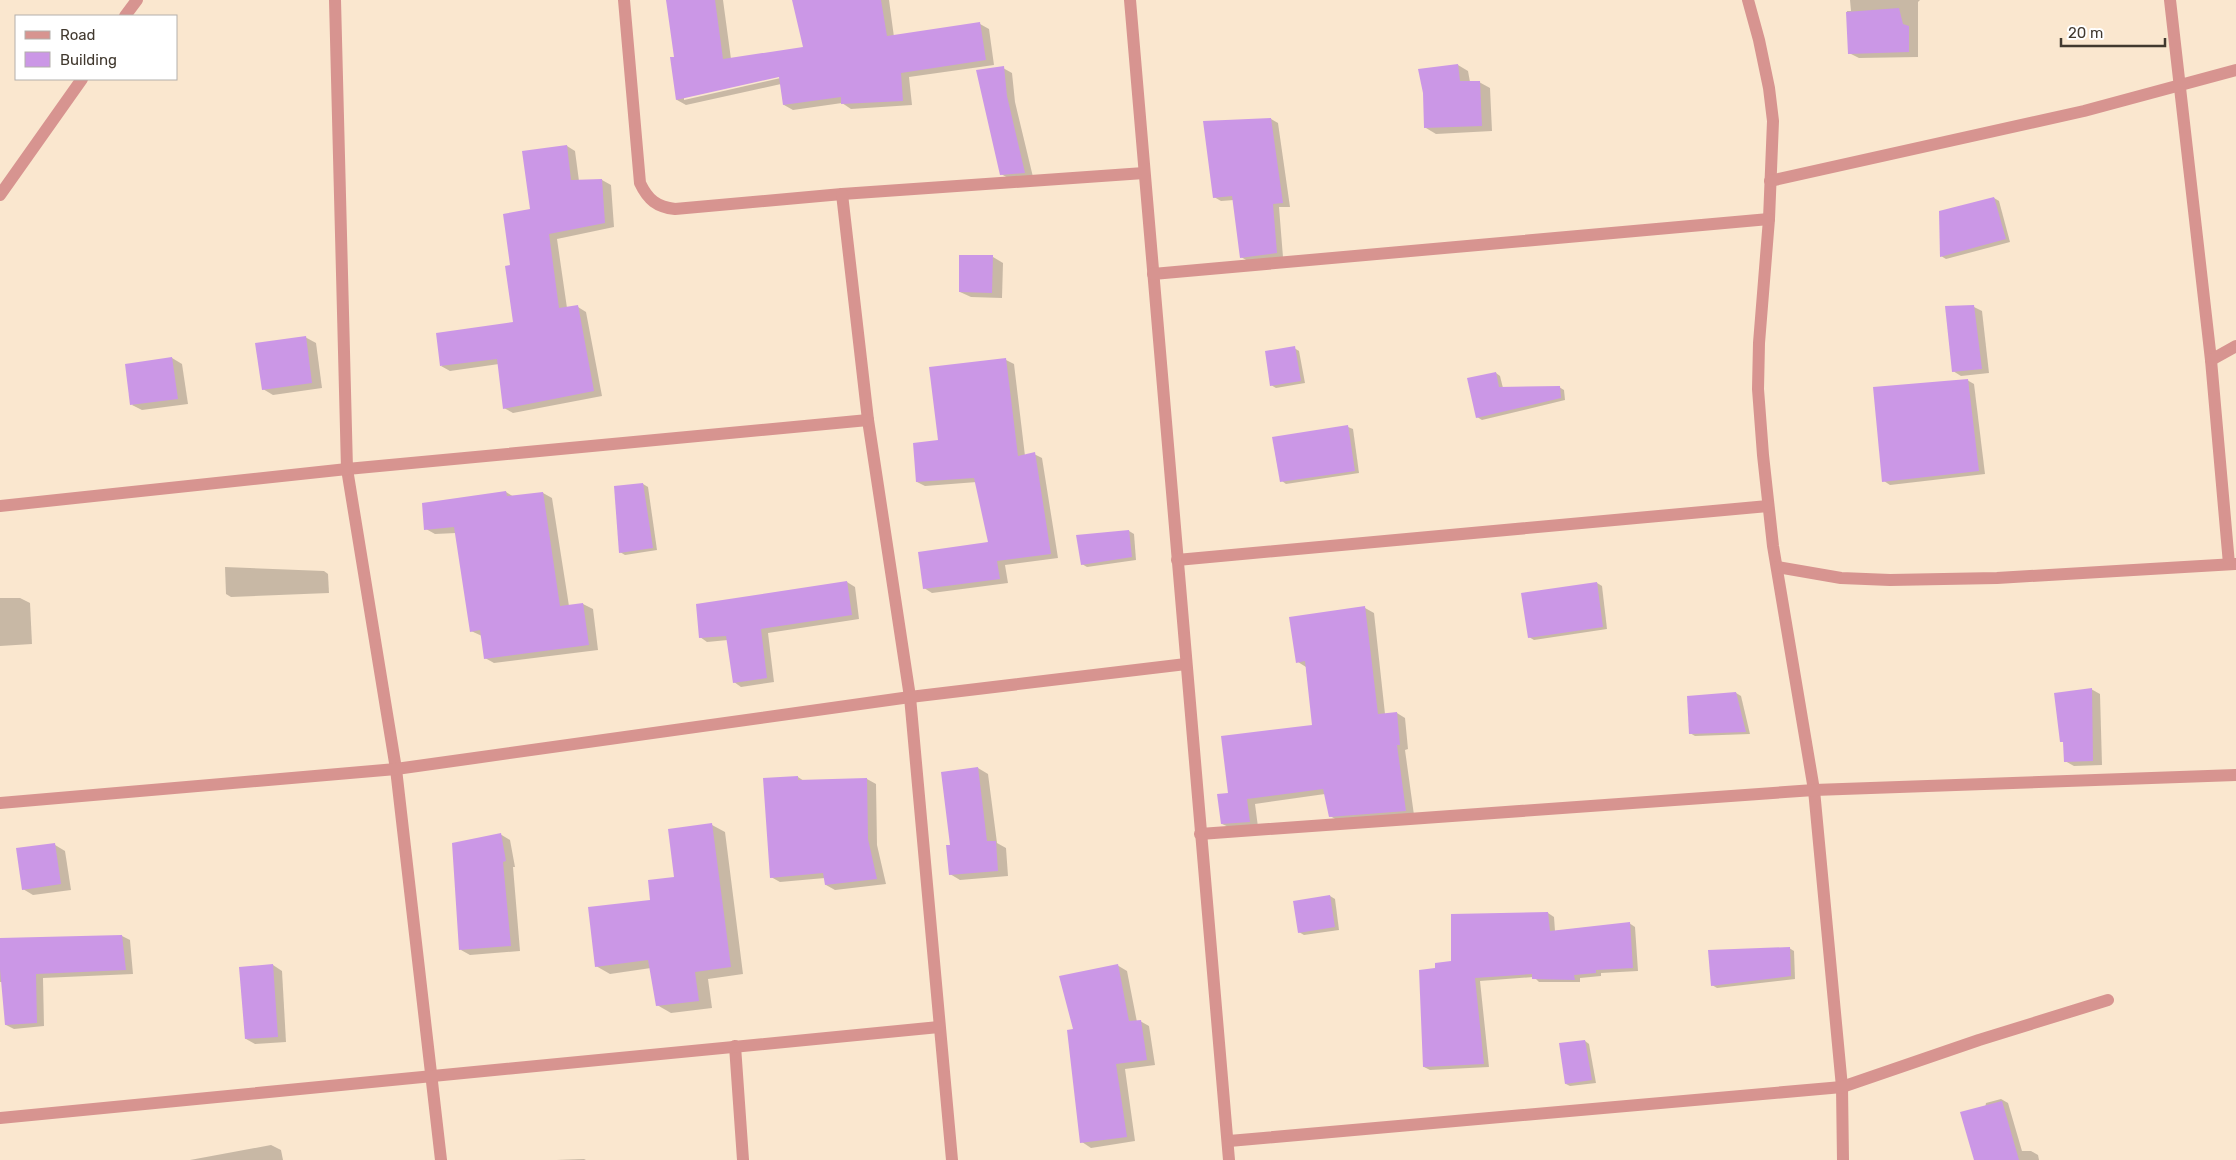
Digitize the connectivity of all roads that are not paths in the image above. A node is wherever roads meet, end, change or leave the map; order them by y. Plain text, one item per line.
1 (137, 0) edge
2 (335, 0) edge
3 (624, 0) edge
4 (1130, 0) edge
5 (1748, 0) edge
6 (2170, 0) edge
7 (127, 15) edge
8 (2236, 70) edge
9 (81, 80) edge
10 (2180, 84) junction
11 (1144, 173) junction
12 (1770, 181) junction
13 (842, 194) junction
14 (0, 195) edge
15 (1769, 219) junction
16 (1153, 274) junction
17 (2236, 346) edge
18 (2211, 360) junction
19 (868, 420) junction
20 (347, 469) junction
21 (0, 506) edge
22 (1768, 506) junction
23 (1177, 560) junction
24 (2232, 564) edge
25 (1777, 567) junction
26 (1186, 664) junction
27 (910, 697) junction
28 (396, 769) junction
29 (2236, 775) edge
30 (1814, 790) junction
31 (0, 803) edge
32 (1200, 834) junction
33 (2108, 1000) dead end
34 (939, 1027) junction
35 (735, 1046) junction
36 (432, 1077) junction
37 (1842, 1087) junction
38 (0, 1118) edge
39 (1229, 1141) junction
40 (441, 1160) edge
41 (743, 1160) edge
42 (952, 1160) edge
43 (1229, 1160) edge
44 (1843, 1160) edge

1 - 7 street
2 - 20 street
3 - 13 street
4 - 11 street
5 - 12 street
6 - 10 street
8 - 10 street
9 - 14 street
10 - 12 street
10 - 18 street
11 - 13 street
11 - 16 street
12 - 15 street
13 - 19 street
15 - 16 street
15 - 22 street
16 - 23 street
17 - 18 street
18 - 24 street
19 - 20 street
19 - 27 street
20 - 21 street
20 - 28 street
22 - 23 street
22 - 25 street
23 - 26 street
24 - 25 street
25 - 30 street
26 - 27 street
26 - 32 street
27 - 28 street
27 - 34 street
28 - 31 street
28 - 36 street
29 - 30 street
30 - 32 street
30 - 37 street
32 - 39 street
33 - 37 street
34 - 35 street
34 - 42 street
35 - 36 street
35 - 41 street
36 - 38 street
36 - 40 street
37 - 39 street
37 - 44 street
39 - 43 street

